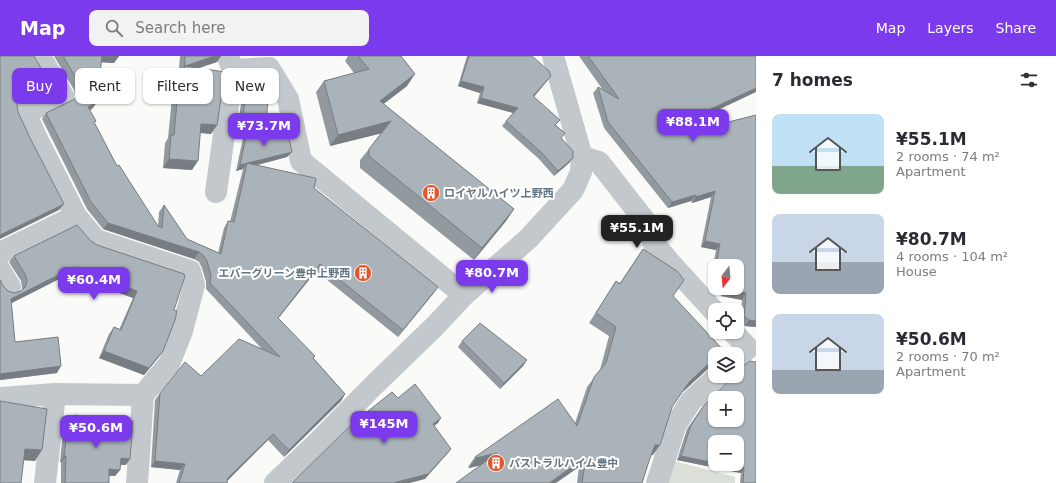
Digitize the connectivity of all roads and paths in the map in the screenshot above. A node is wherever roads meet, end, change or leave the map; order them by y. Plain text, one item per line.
1 (40, 56) edge
2 (556, 57) edge
3 (231, 63) edge
4 (582, 157) junction
5 (216, 192) dead end
6 (76, 216) junction
7 (0, 253) edge
8 (464, 295) junction
9 (708, 304) edge
10 (738, 339) edge
11 (747, 352) edge
12 (710, 383) edge
13 (55, 394) junction
14 (143, 395) junction
15 (0, 398) edge
16 (45, 483) edge
17 (137, 483) edge
18 (275, 483) edge
19 (657, 483) edge

1 - 6 street
2 - 4 street
3 - 5 street
3 - 8 street
4 - 8 street
4 - 9 street
6 - 7 street
6 - 14 street
8 - 18 street
10 - 11 street
12 - 19 street
13 - 14 street
13 - 15 street
13 - 16 street
14 - 17 street

